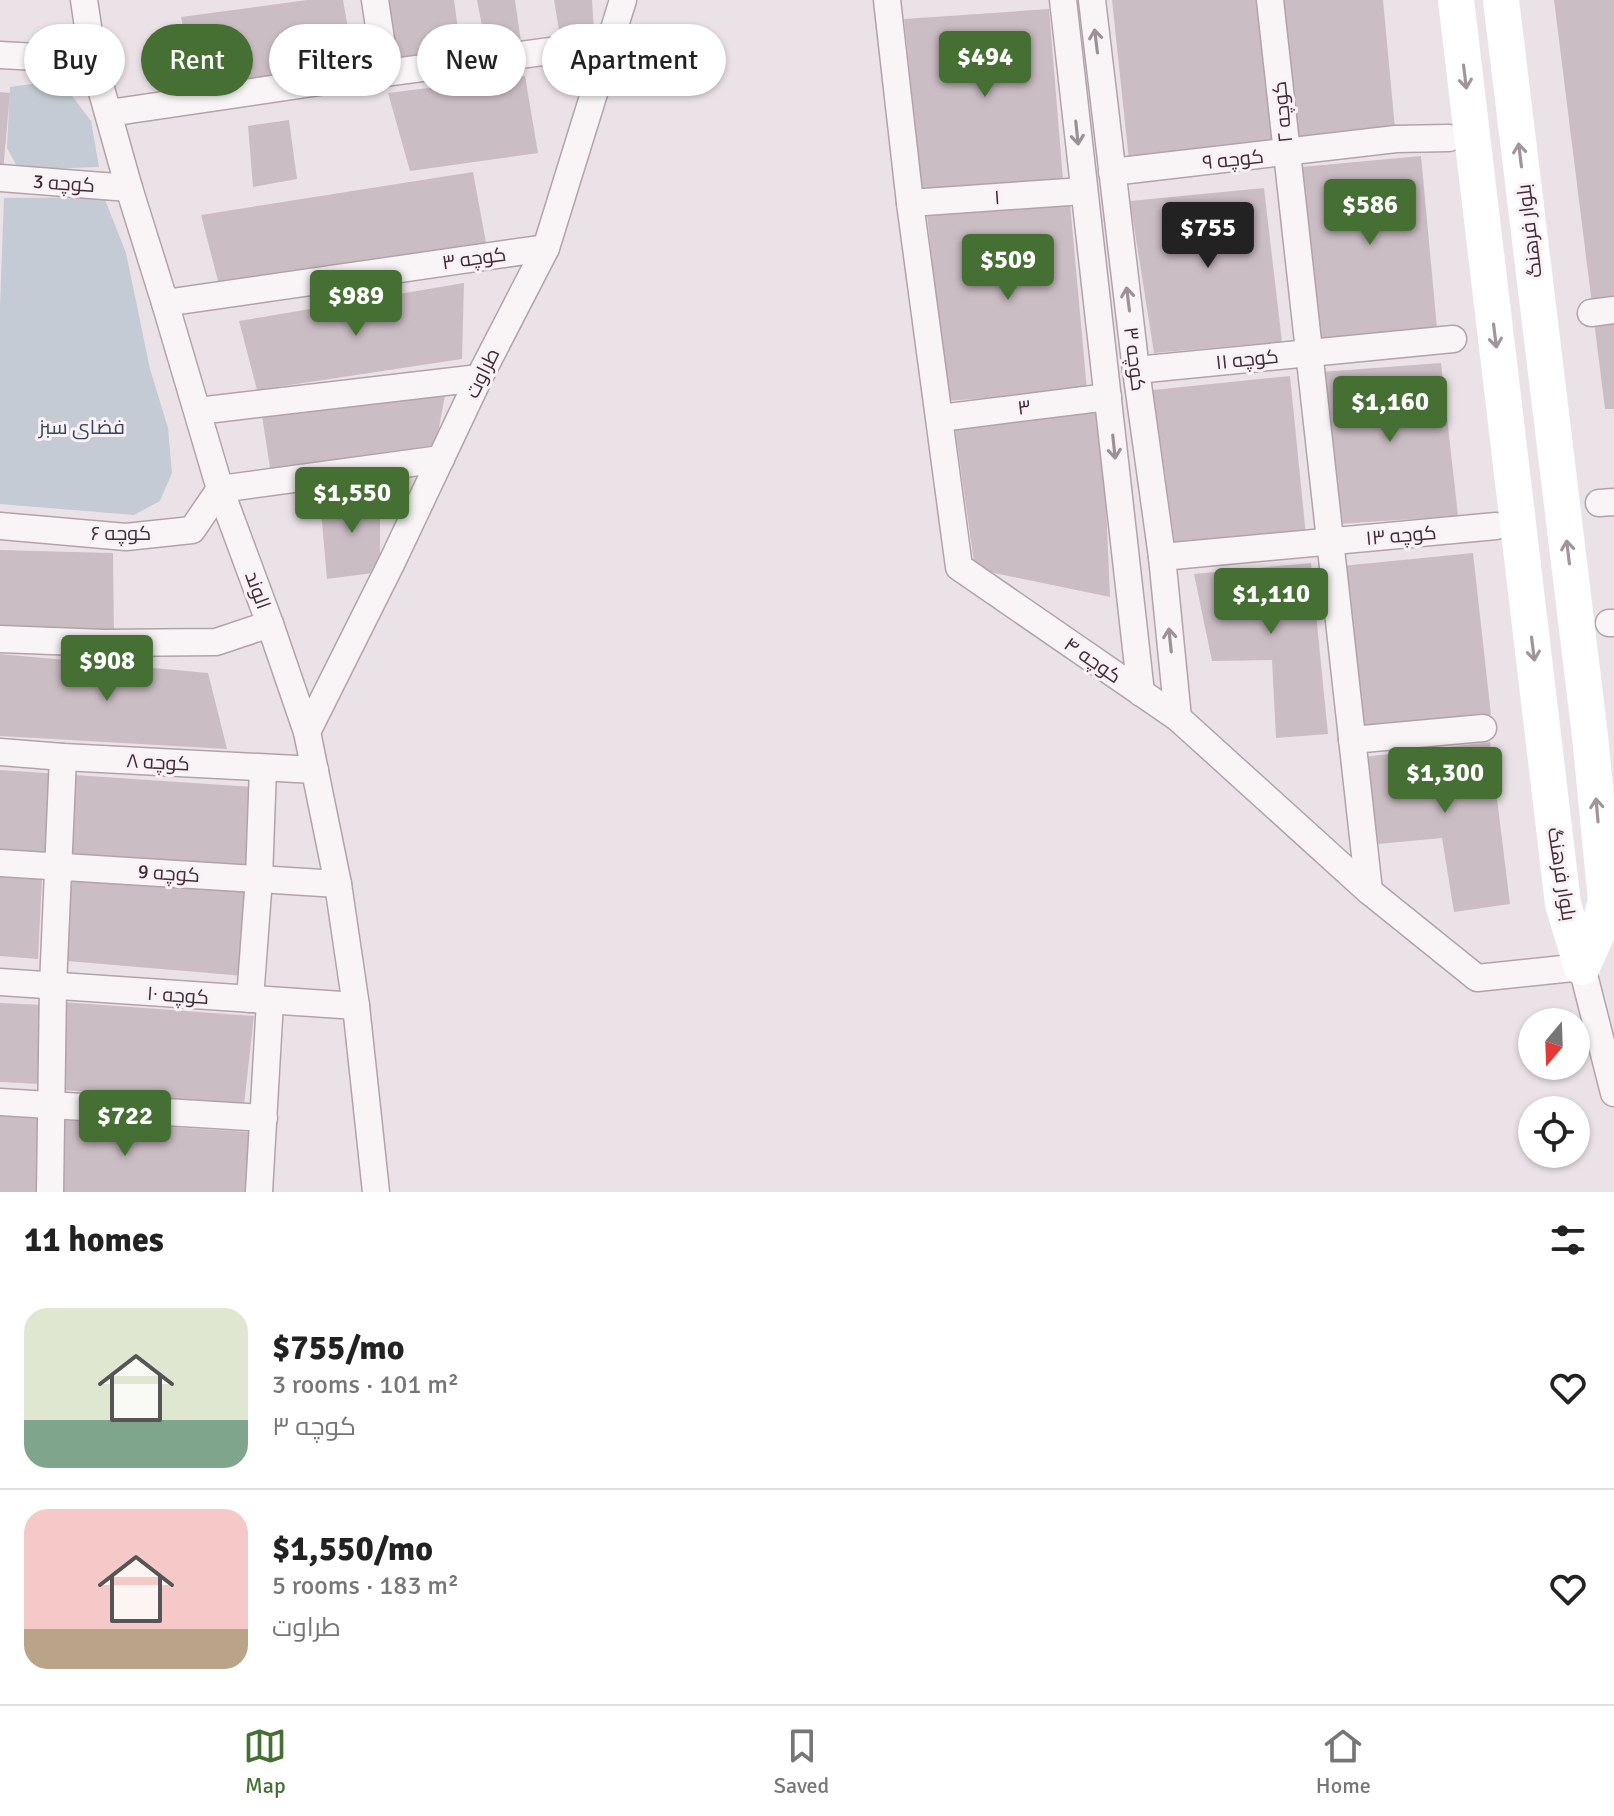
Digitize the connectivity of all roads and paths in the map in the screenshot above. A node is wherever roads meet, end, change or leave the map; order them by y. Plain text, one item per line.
1 (84, 0) edge
2 (375, 0) edge
3 (623, 0) edge
4 (887, 0) edge
5 (1063, 0) edge
6 (1092, 0) edge
7 (1270, 0) edge
8 (1456, 0) edge
9 (1501, 0) edge
10 (88, 24) edge
11 (379, 24) edge
12 (616, 24) edge
13 (542, 52) edge
14 (0, 55) edge
15 (24, 56) edge
16 (401, 71) edge
17 (269, 90) edge
18 (104, 96) edge
19 (593, 96) edge
20 (109, 113) junction
21 (1449, 138) dead end
22 (1287, 153) junction
23 (1112, 172) junction
24 (0, 178) edge
25 (129, 188) junction
26 (1083, 191) junction
27 (910, 203) junction
28 (546, 248) junction
29 (165, 303) junction
30 (1453, 339) dead end
31 (1309, 353) junction
32 (1136, 370) junction
33 (479, 378) junction
34 (1108, 397) junction
35 (198, 411) junction
36 (940, 418) junction
37 (441, 459) junction
38 (220, 489) junction
39 (0, 526) edge
40 (1496, 526) dead end
41 (1330, 542) junction
42 (1162, 557) junction
43 (270, 624) junction
44 (0, 639) edge
45 (1141, 693) junction
46 (1178, 718) junction
47 (1483, 728) dead end
48 (307, 732) junction
49 (1352, 740) junction
50 (0, 752) edge
51 (63, 757) junction
52 (263, 768) junction
53 (315, 770) junction
54 (0, 863) edge
55 (58, 865) junction
56 (259, 878) junction
57 (338, 884) junction
58 (1369, 891) junction
59 (1606, 930) edge
60 (1582, 967) junction
61 (0, 982) edge
62 (53, 986) junction
63 (260, 1000) junction
64 (356, 1006) junction
65 (1614, 1093) edge
66 (0, 1102) edge
67 (51, 1105) junction
68 (264, 1118) junction
69 (50, 1192) edge
70 (259, 1192) edge
71 (376, 1192) edge

1 - 10 street, الوند
2 - 11 street
3 - 12 street, طراوت
4 - 27 street, کوچه ۴
5 -> 26 street, کوچه ۳
23 -> 6 street, کوچه ۳
7 - 22 street, کوچه ۲
8 -> 60 main road, بلوار فرهنگ
59 -> 9 main road, بلوار فرهنگ
13 - 16 street
14 - 15 street
17 - 20 street
18 - 20 street, الوند
19 - 28 street, طراوت
20 - 25 street, الوند
21 - 22 street, کوچه ۹
22 - 23 street, کوچه ۹
22 - 31 street, کوچه ۲
32 -> 23 street, کوچه ۳
24 - 25 street, کوچه 3
25 - 29 street, الوند
26 - 27 street, ۱
26 - 34 street, کوچه ۳
27 - 36 street, کوچه ۴
28 - 29 street, کوچه ۳
28 - 33 street, طراوت
29 - 35 street, الوند
30 - 31 street, کوچه ۱۱
31 - 32 street, کوچه ۱۱
31 - 41 street, کوچه ۲
32 - 42 street, کوچه ۳
33 - 35 street
33 - 37 street, طراوت
34 - 36 street, ۳
34 -> 45 street, کوچه ۳
35 - 38 street, الوند
36 - 45 street, کوچه ۴
37 - 38 street
37 - 48 street, طراوت
38 - 39 street, کوچه ۶
38 - 43 street, الوند
40 - 41 street, کوچه ۱۳
41 - 42 street, کوچه ۱۳
41 - 49 street, کوچه ۲
46 -> 42 street, کوچه ۳
43 - 44 street
43 - 48 street, الوند
45 - 46 street, کوچه ۴
46 - 58 street, کوچه ۴
47 - 49 street
48 - 53 street, الوند
49 - 58 street, کوچه ۲
50 - 51 street, کوچه ۸
51 - 52 street, کوچه ۸
51 - 55 street
52 - 53 street, کوچه ۸
52 - 56 street
53 - 57 street, الوند
54 - 55 street, کوچه 9
55 - 56 street, کوچه 9
55 - 62 street
56 - 57 street, کوچه 9
56 - 63 street
57 - 64 street, الوند
58 - 60 street, کوچه ۴
59 - 60 main road, بلوار فرهنگ
60 - 65 street
61 - 62 street, کوچه ۱۰
62 - 63 street, کوچه ۱۰
62 - 67 street
63 - 64 street, کوچه ۱۰
63 - 68 street
64 - 71 street, الوند
66 - 67 street
67 - 68 street
67 - 69 street
68 - 70 street

